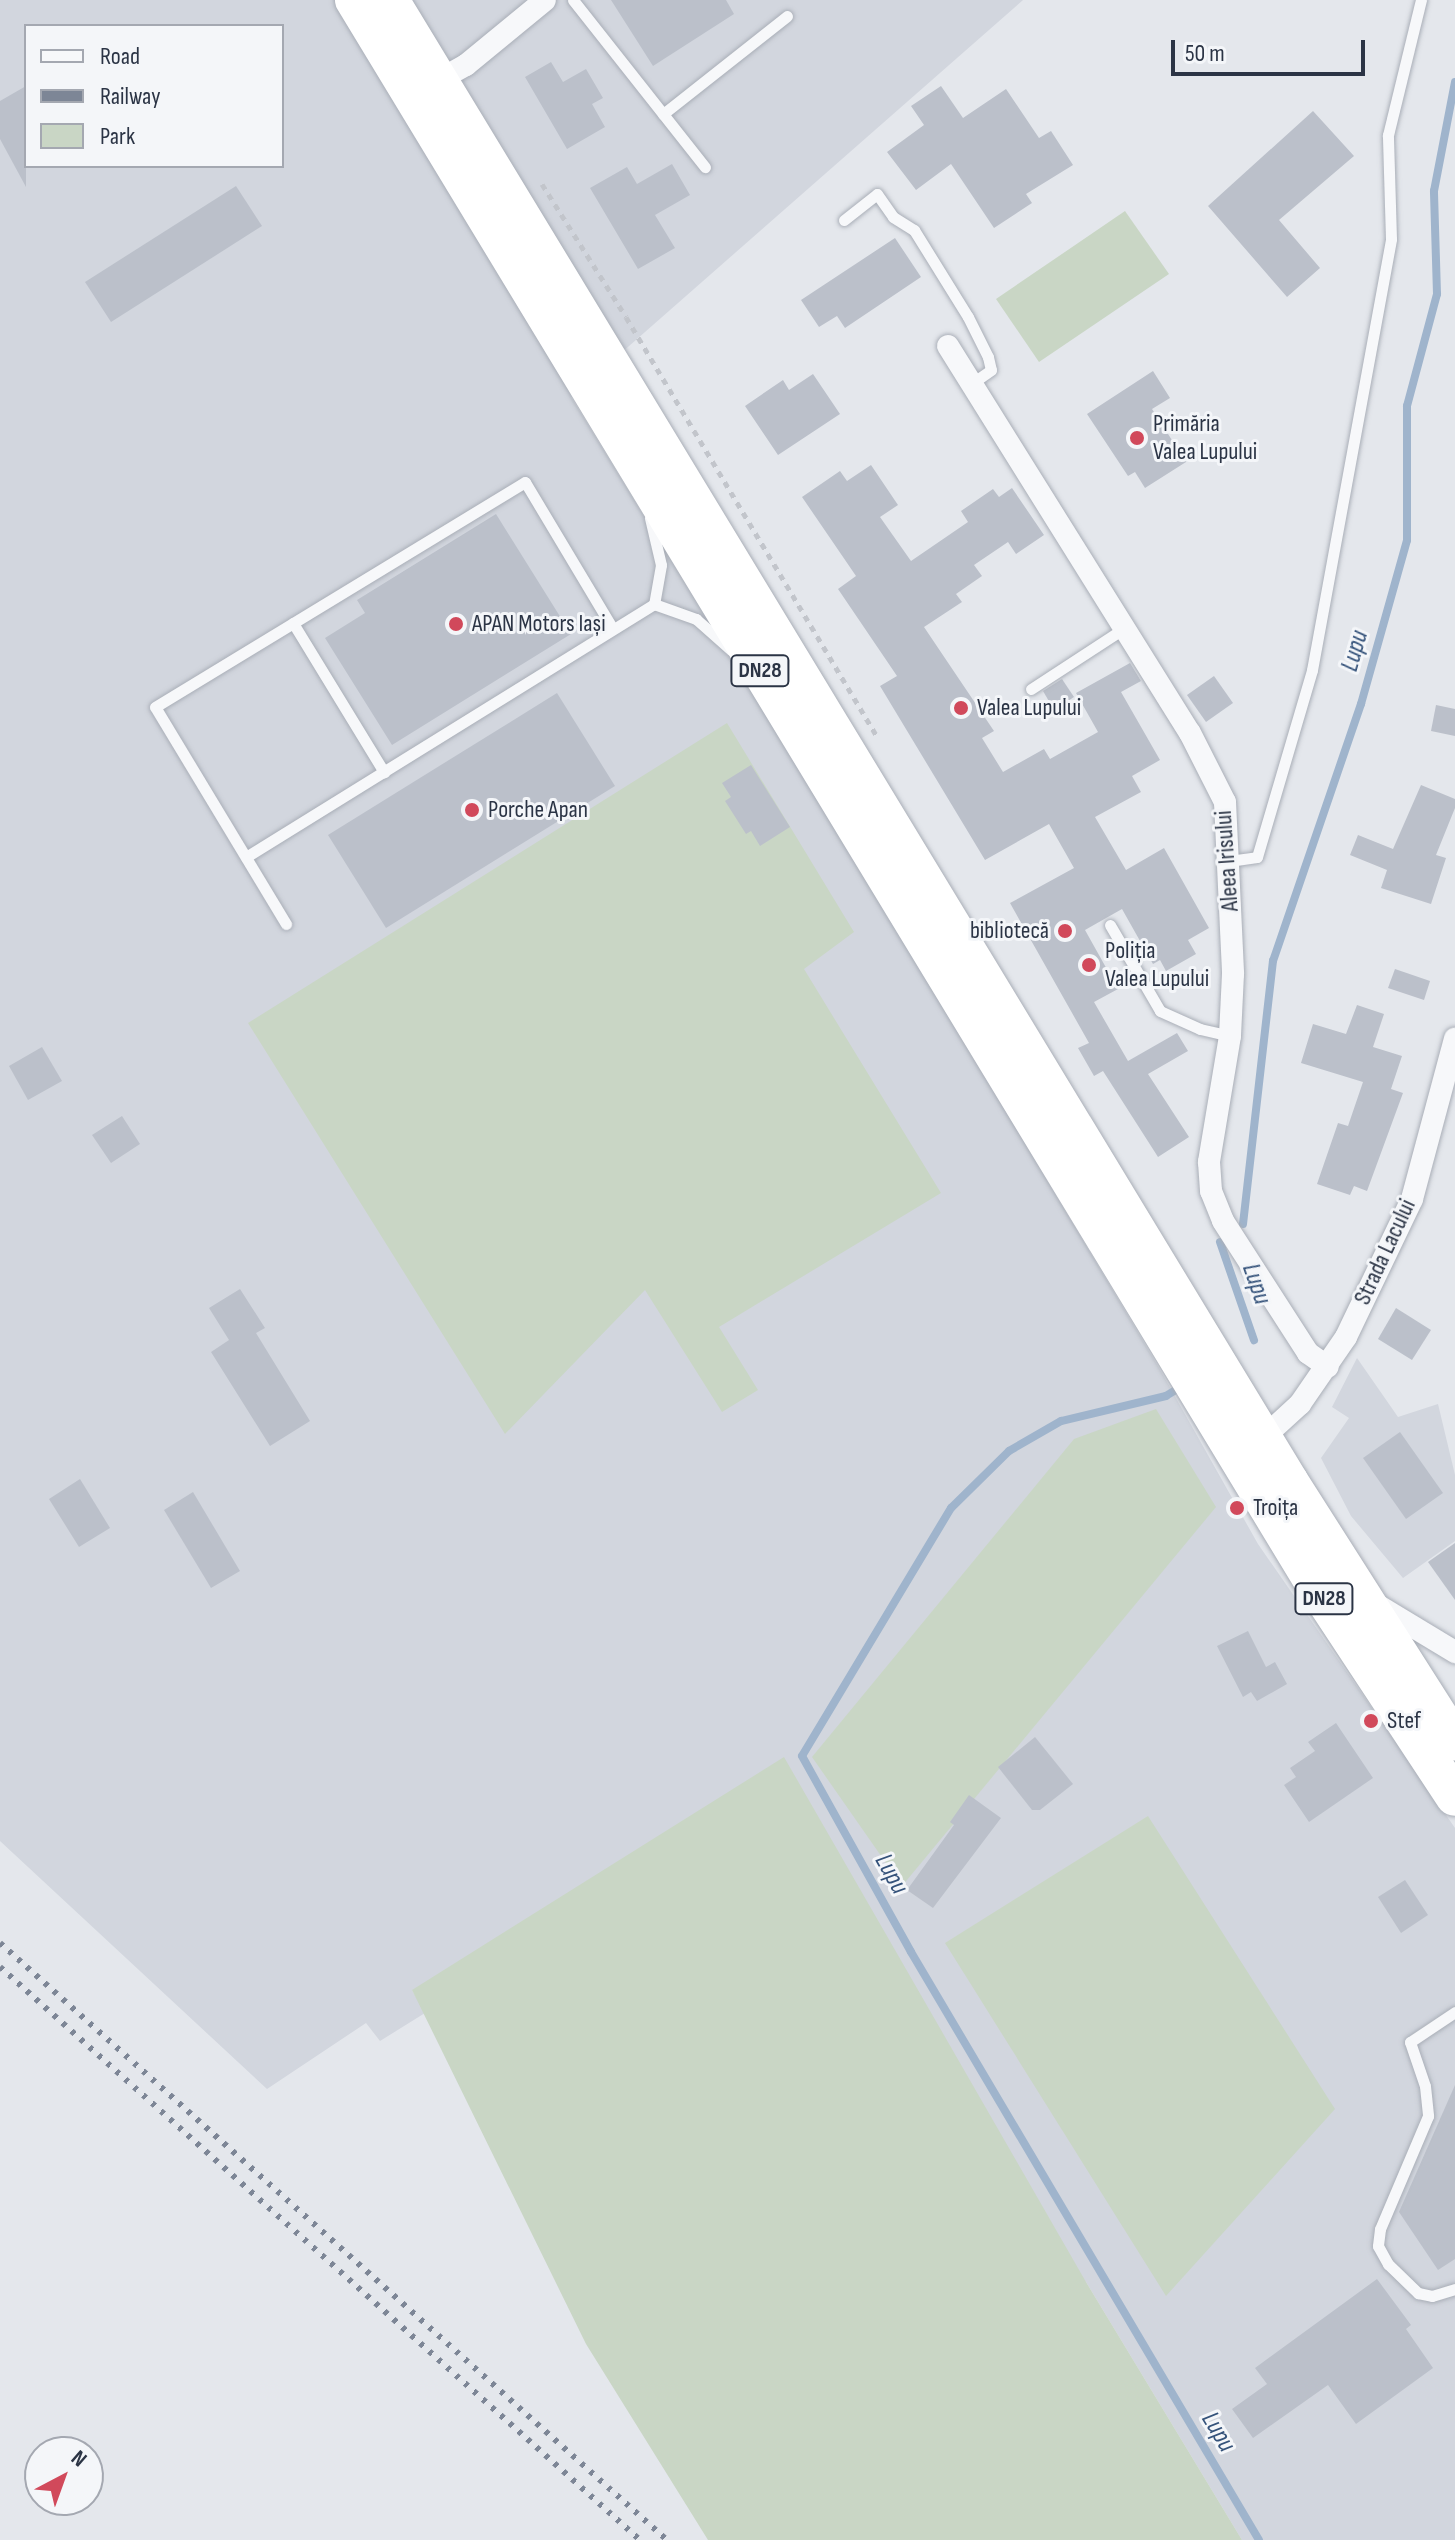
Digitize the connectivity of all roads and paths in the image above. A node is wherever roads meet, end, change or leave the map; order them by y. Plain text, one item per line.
1 (354, 0) edge
2 (390, 0) edge
3 (545, 0) edge
4 (573, 0) edge
5 (1421, 0) edge
6 (787, 16) dead end
7 (439, 80) junction
8 (663, 114) junction
9 (705, 167) dead end
10 (844, 220) dead end
11 (948, 346) dead end
12 (971, 385) junction
13 (640, 471) junction
14 (654, 604) junction
15 (293, 623) junction
16 (613, 629) junction
17 (1123, 629) junction
18 (768, 683) junction
19 (1031, 689) dead end
20 (384, 772) junction
21 (246, 857) junction
22 (1229, 861) junction
23 (286, 924) dead end
24 (1110, 925) dead end
25 (1230, 1036) junction
26 (1455, 1039) edge
27 (1181, 1332) junction
28 (1328, 1367) junction
29 (1216, 1388) junction
30 (1264, 1437) junction
31 (1360, 1595) junction
32 (1455, 1652) edge
33 (1455, 1742) edge
34 (1455, 1797) edge
35 (1455, 2012) edge
36 (1455, 2289) edge

1 - 13 highway, DN28
2 - 7 highway, DN28
3 - 7 street
4 - 8 lane
5 - 22 lane
6 - 8 lane
7 - 27 highway, DN28
8 - 9 lane
10 - 12 lane
11 - 12 street, Aleea Irisului
12 - 17 street, Aleea Irisului
13 - 14 lane
13 - 18 highway, DN28
14 - 16 lane
14 - 18 lane
15 - 16 lane
15 - 20 lane
15 - 21 lane
16 - 20 lane
17 - 19 lane
17 - 22 street, Aleea Irisului
18 - 27 highway, DN28
20 - 21 lane
21 - 23 lane
22 - 25 street, Aleea Irisului
24 - 25 lane
25 - 28 street, Aleea Irisului
26 - 28 street, Strada Lacului
27 - 29 highway, DN28
28 - 30 street, Strada Lacului
29 - 30 highway, DN28
29 - 34 highway, DN28
30 - 31 highway, DN28
31 - 32 street
31 - 33 highway, DN28
35 - 36 lane

